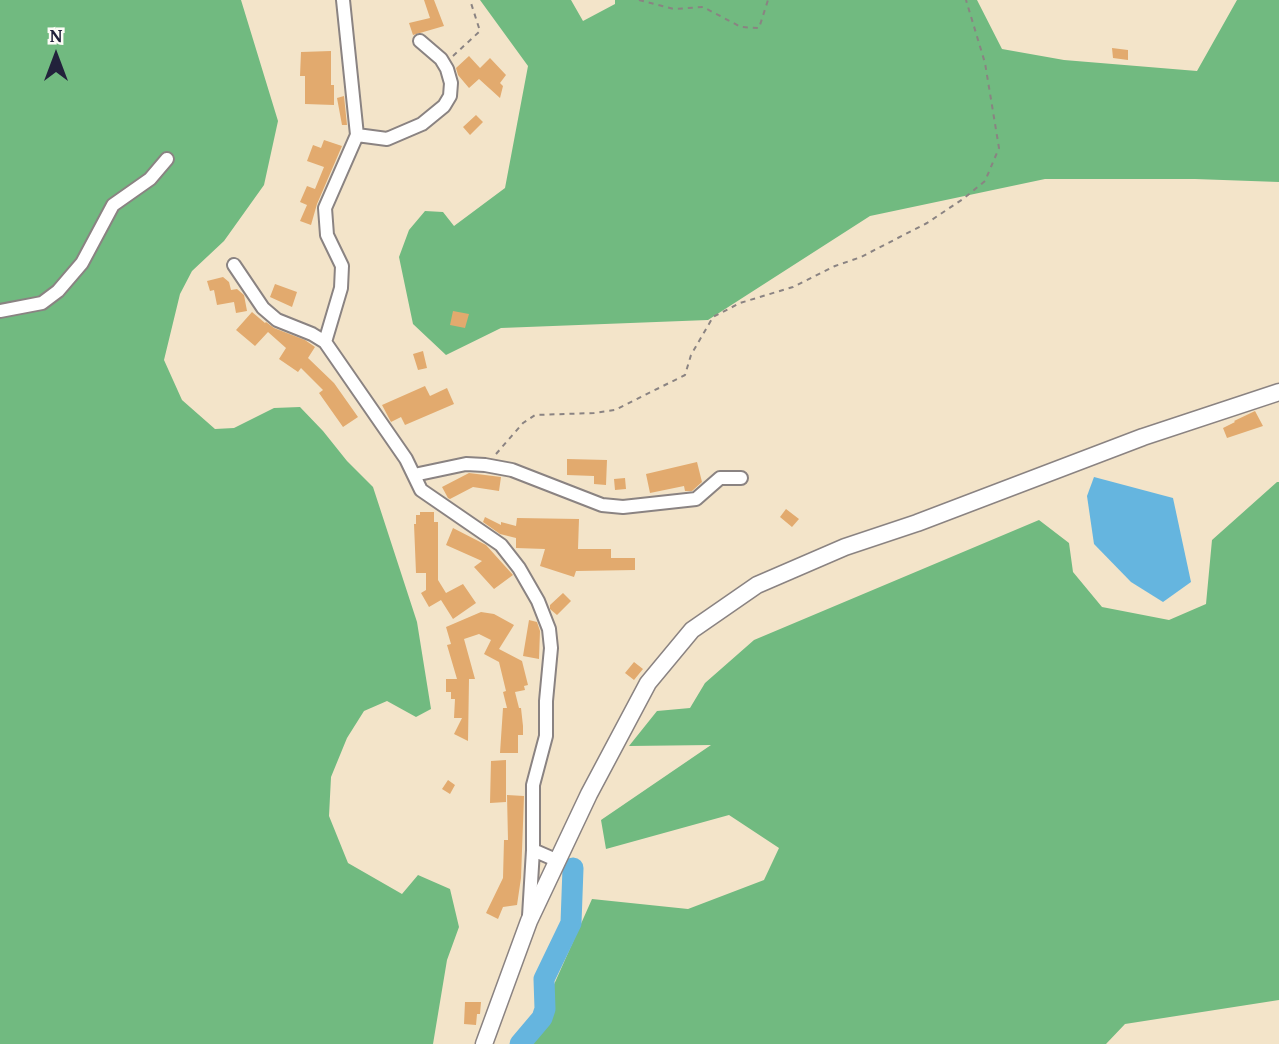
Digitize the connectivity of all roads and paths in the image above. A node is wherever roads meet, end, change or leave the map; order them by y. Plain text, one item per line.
1 (343, 0) edge
2 (470, 0) edge
3 (639, 0) edge
4 (768, 0) edge
5 (966, 0) edge
6 (420, 41) dead end
7 (444, 65) junction
8 (357, 135) junction
9 (167, 159) dead end
10 (234, 265) dead end
11 (0, 311) edge
12 (324, 342) junction
13 (1279, 392) edge
14 (485, 465) junction
15 (414, 475) junction
16 (741, 478) dead end
17 (533, 850) junction
18 (556, 860) junction
19 (529, 921) junction
20 (484, 1044) edge

1 - 8 street
2 - 7 path
3 - 4 path
5 - 14 path
6 - 7 street
7 - 8 street
8 - 12 street
9 - 11 street
10 - 12 street
12 - 15 street
13 - 18 street
14 - 15 street
14 - 16 street
15 - 17 street
17 - 18 street
17 - 19 street
18 - 19 street
19 - 20 street

